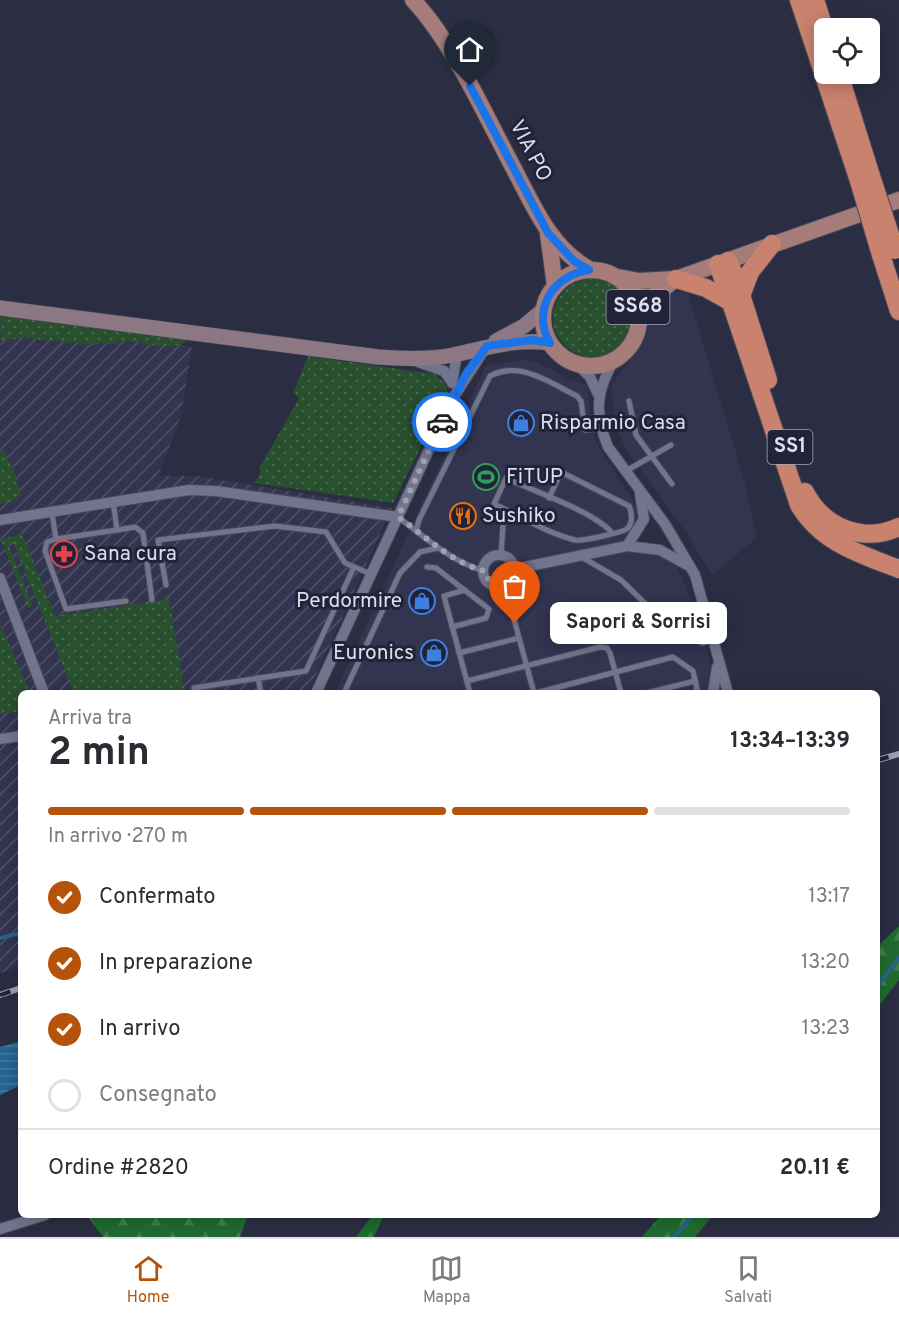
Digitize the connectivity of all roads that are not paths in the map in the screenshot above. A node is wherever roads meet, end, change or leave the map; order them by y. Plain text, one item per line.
1 (413, 0) edge
2 (799, 0) edge
3 (842, 84) edge
4 (865, 178) junction
5 (899, 200) edge
6 (548, 233) junction
7 (772, 244) junction
8 (892, 256) edge
9 (723, 262) junction
10 (589, 270) junction
11 (617, 277) junction
12 (676, 279) junction
13 (555, 286) junction
14 (735, 298) junction
15 (0, 308) edge
16 (543, 310) junction
17 (899, 311) edge
18 (639, 318) junction
19 (550, 343) junction
20 (487, 346) junction
21 (457, 354) junction
22 (405, 358) junction
23 (615, 359) junction
24 (576, 363) junction
25 (466, 374) junction
26 (452, 382) junction
27 (598, 394) junction
28 (453, 398) junction
29 (629, 401) dead end
30 (602, 428) junction
31 (671, 444) dead end
32 (651, 457) junction
33 (625, 472) junction
34 (672, 484) dead end
35 (639, 489) junction
36 (549, 498) junction
37 (113, 501) junction
38 (504, 509) junction
39 (52, 511) junction
40 (398, 517) junction
41 (0, 520) edge
42 (899, 527) edge
43 (117, 530) junction
44 (416, 531) junction
45 (612, 533) junction
46 (56, 539) junction
47 (627, 546) junction
48 (438, 549) junction
49 (579, 555) junction
50 (501, 556) junction
51 (354, 567) junction
52 (428, 567) dead end
53 (690, 567) junction
54 (515, 569) junction
55 (899, 569) edge
56 (484, 571) junction
57 (371, 574) junction
58 (0, 578) edge
59 (166, 585) dead end
60 (506, 586) junction
61 (465, 590) junction
62 (152, 600) dead end
63 (126, 601) dead end
64 (452, 627) junction
65 (519, 638) junction
66 (714, 640) junction
67 (459, 653) junction
68 (718, 655) junction
69 (527, 666) junction
70 (616, 672) junction
71 (258, 678) junction
72 (467, 681) junction
73 (695, 681) junction
74 (217, 685) junction
75 (194, 688) dead end
76 (43, 690) edge
77 (218, 690) edge
78 (260, 690) edge
79 (314, 690) edge
80 (345, 690) edge
81 (469, 690) edge
82 (534, 690) edge
83 (547, 690) edge
84 (620, 690) edge
85 (659, 690) edge
86 (696, 690) edge
87 (714, 690) edge
88 (727, 690) edge
89 (18, 736) edge
90 (0, 739) edge
91 (35, 1218) edge
92 (0, 1229) edge

1 - 6 main road, VIA PO
2 - 4 highway
3 - 4 highway
4 - 8 highway, bridge
5 - 7 main road, SS68
6 - 10 main road, VIA PO
6 - 13 main road, VIA PO
7 - 9 main road, SS68
7 - 14 highway
8 - 17 highway
9 - 12 main road, SS68
9 - 14 highway
10 - 11 main road, SS68
10 - 13 main road, SS68
11 - 12 main road, SS68
11 - 18 main road, SS68
12 - 14 highway
12 - 18 main road, SS68
13 - 16 main road
14 - 42 highway, SS1
14 - 55 highway
15 - 22 main road
16 - 19 main road
16 - 20 main road
18 - 23 main road, SS68
19 - 20 main road
19 - 24 main road
20 - 21 main road
20 - 25 street
21 - 22 main road
21 - 25 street
21 - 26 street
22 - 26 street
23 - 24 main road
23 - 27 street
24 - 27 street
25 - 28 street
26 - 28 street
27 - 30 street
28 - 40 street
29 - 32 lane
30 - 33 street
30 - 44 lane
31 - 32 lane
32 - 33 lane
32 - 34 lane
33 - 35 street
35 - 47 street
35 - 53 street
36 - 38 lane
36 - 45 lane
36 - 45 lane
37 - 39 street
37 - 40 street
37 - 43 lane
38 - 45 lane
38 - 50 lane
39 - 41 street
39 - 46 lane
40 - 44 lane
40 - 57 street
43 - 46 lane
43 - 62 lane
44 - 48 lane
46 - 63 lane
47 - 49 street
47 - 53 street
48 - 56 lane
48 - 80 lane
49 - 54 street
49 - 66 lane
50 - 54 street
50 - 56 street
51 - 57 lane
51 - 59 lane
51 - 71 lane
52 - 61 lane
53 - 66 street
54 - 60 street
56 - 60 street
57 - 79 street
58 - 76 street
60 - 65 lane
61 - 64 lane
61 - 64 lane
64 - 67 lane
65 - 67 lane
65 - 69 lane
66 - 68 street
67 - 72 lane
68 - 87 street
68 - 88 street
69 - 70 lane
69 - 72 lane
69 - 82 lane
70 - 73 lane
70 - 83 lane
70 - 84 lane
71 - 74 lane
71 - 78 lane
72 - 81 lane
73 - 85 lane
73 - 86 lane
74 - 75 lane
74 - 77 lane
89 - 90 street
91 - 92 street

